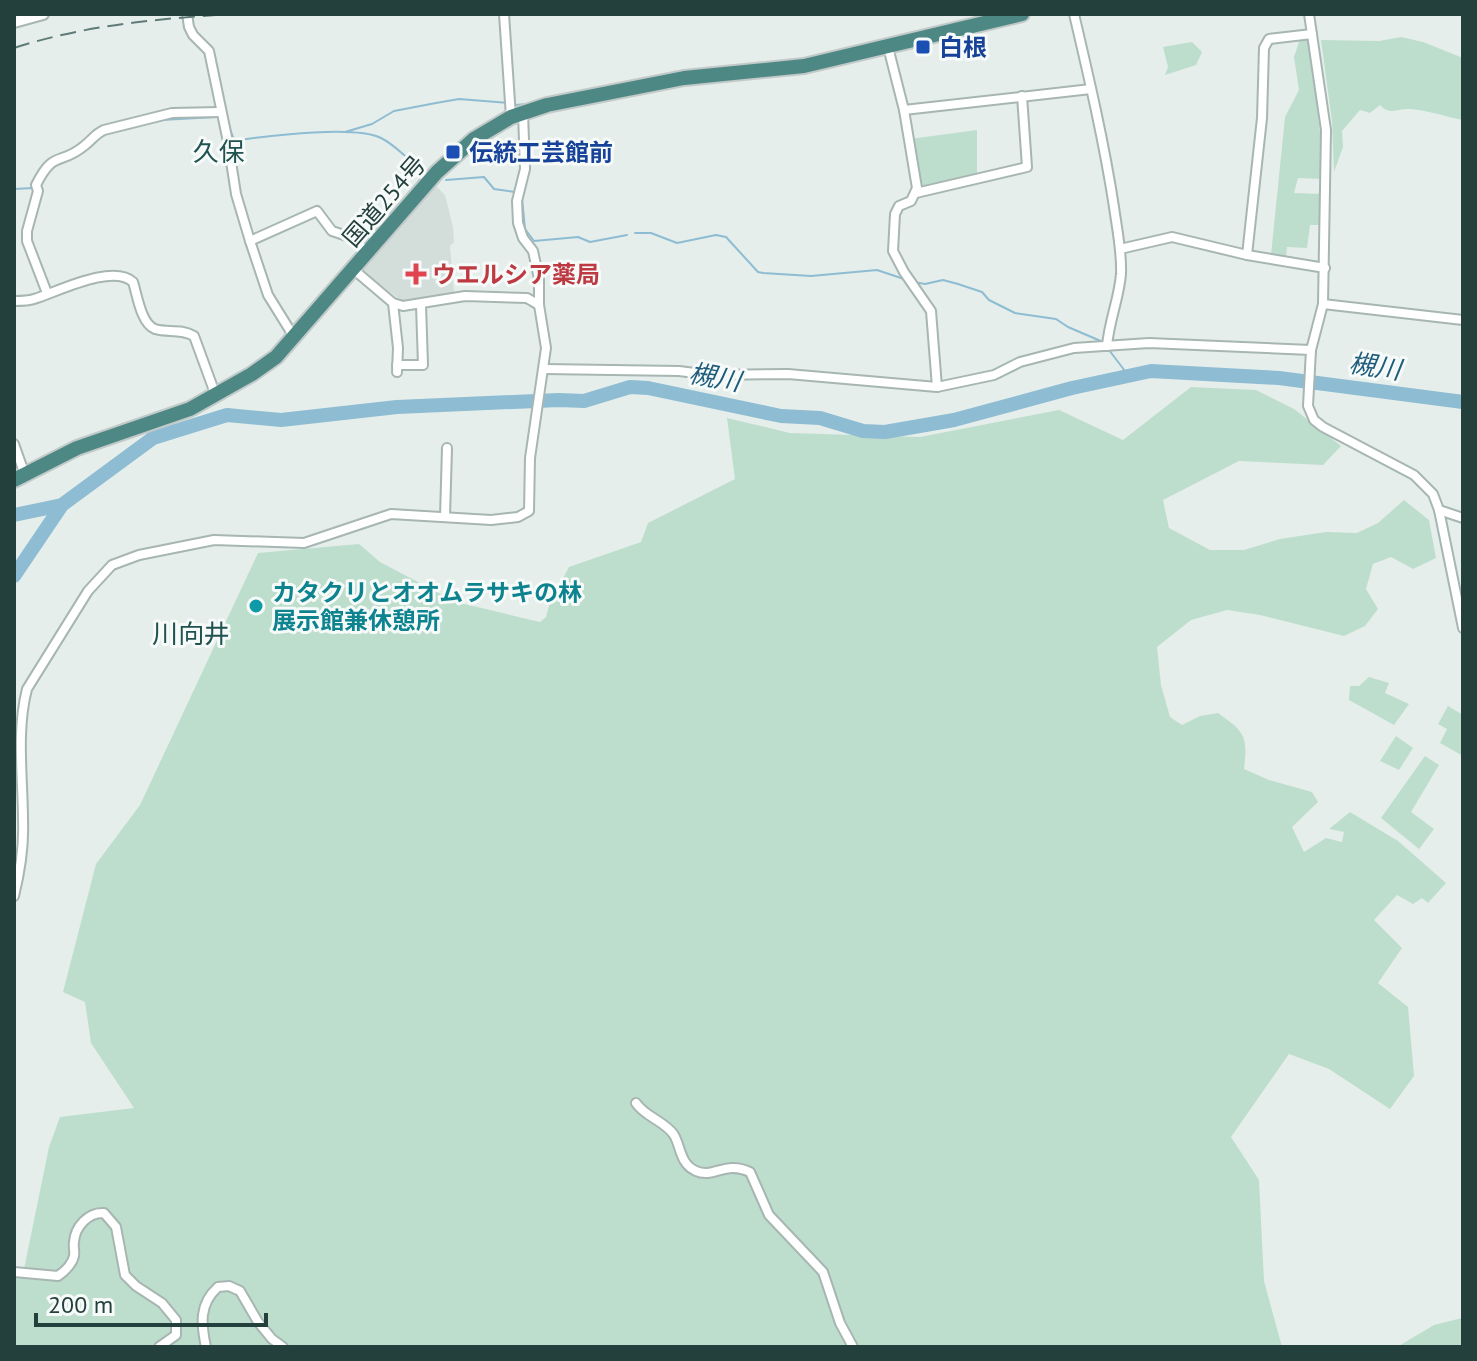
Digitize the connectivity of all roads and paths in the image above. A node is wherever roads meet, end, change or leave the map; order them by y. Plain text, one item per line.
1 (43, 14) edge
2 (187, 14) edge
3 (504, 14) edge
4 (1022, 14) edge
5 (1074, 14) edge
6 (1309, 14) edge
7 (14, 22) edge
8 (1312, 34) junction
9 (888, 47) junction
10 (1091, 89) junction
11 (1022, 96) junction
12 (904, 110) junction
13 (220, 112) junction
14 (517, 115) junction
15 (916, 193) junction
16 (250, 241) junction
17 (1120, 249) junction
18 (368, 252) junction
19 (1247, 255) junction
20 (1325, 268) junction
21 (353, 269) junction
22 (47, 293) junction
23 (14, 301) edge
24 (393, 303) junction
25 (1323, 304) junction
26 (421, 305) junction
27 (539, 305) junction
28 (1463, 320) edge
29 (295, 338) junction
30 (1107, 346) junction
31 (1311, 353) junction
32 (544, 369) junction
33 (937, 387) junction
34 (216, 396) junction
35 (14, 444) edge
36 (447, 448) dead end
37 (20, 478) edge
38 (1439, 510) junction
39 (445, 517) junction
40 (1463, 518) edge
41 (1463, 628) edge
42 (18, 706) edge
43 (14, 896) edge
44 (636, 1103) dead end
45 (14, 1272) edge
46 (159, 1347) edge
47 (206, 1347) edge
48 (283, 1347) edge
49 (853, 1347) edge

1 - 7 street
2 - 13 street
3 - 14 street
4 - 9 highway, 国道254号
5 - 10 street
6 - 8 street
8 - 19 street
8 - 20 street
9 - 12 street
9 - 14 highway, 国道254号
10 - 11 street
10 - 17 street
11 - 12 street
11 - 15 street
12 - 15 street
13 - 16 street
13 - 22 street
14 - 18 highway, 国道254号
14 - 27 street
15 - 33 street
16 - 18 street
16 - 29 street
17 - 19 street
17 - 30 street
18 - 21 highway, 国道254号
19 - 20 street
20 - 25 street
21 - 24 street
21 - 29 highway, 国道254号
22 - 23 street
22 - 34 street
24 - 26 street
24 - 26 street
25 - 28 street
25 - 31 street
26 - 27 street
27 - 32 street
29 - 34 highway, 国道254号
30 - 31 street
30 - 33 street
31 - 38 street
32 - 33 street
32 - 39 street
34 - 37 highway, 国道254号
35 - 37 street
36 - 39 street
38 - 40 street
38 - 41 street
39 - 42 street
42 - 43 street
44 - 49 street
45 - 46 street
47 - 48 street

